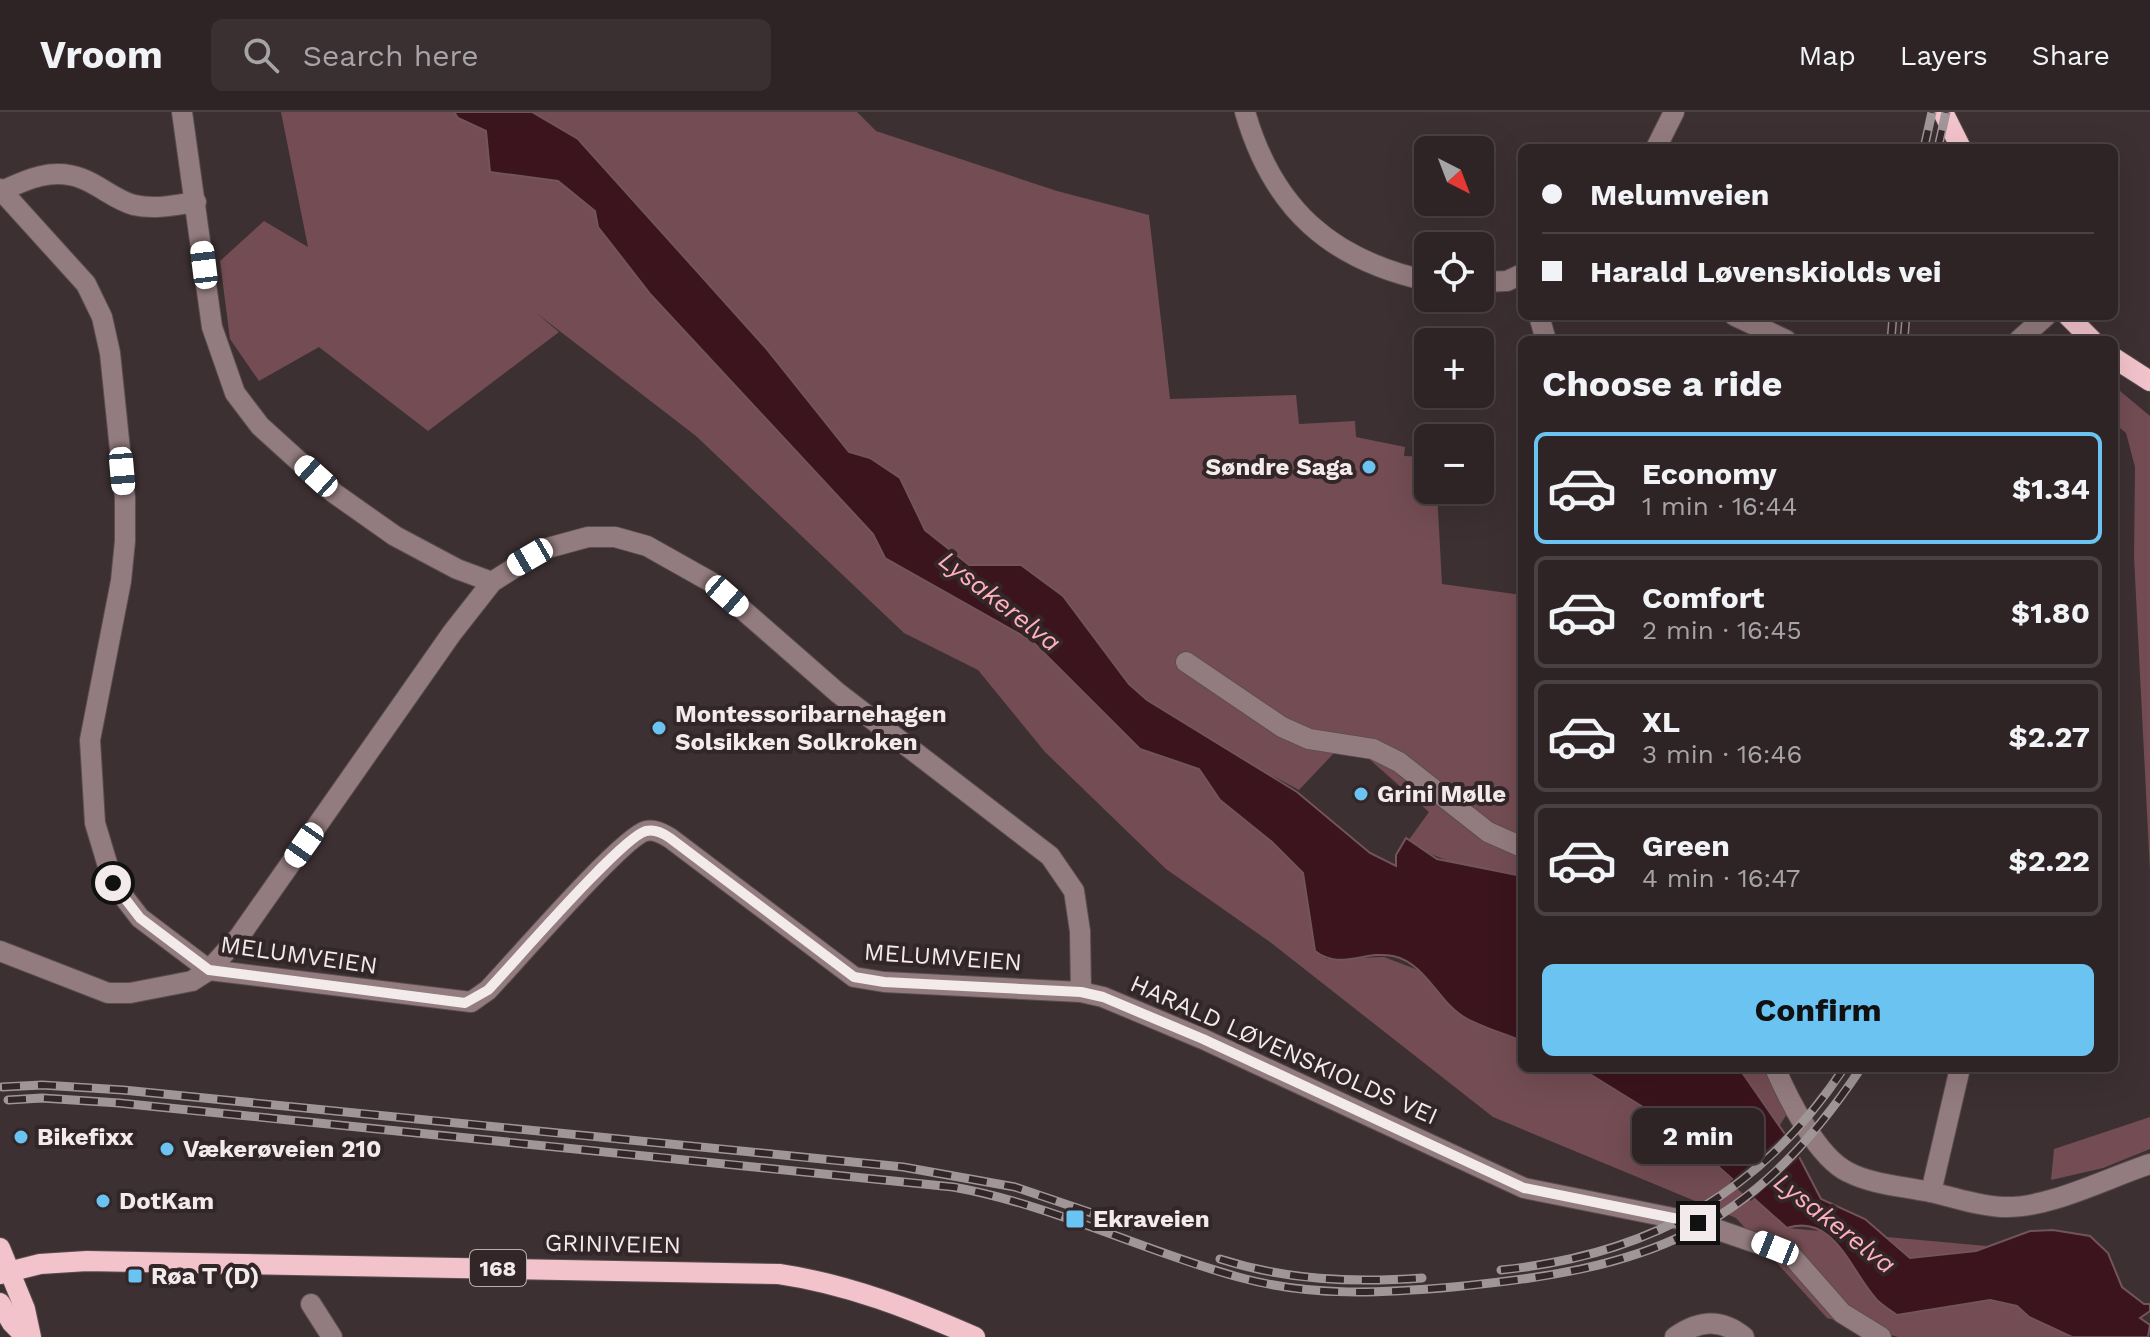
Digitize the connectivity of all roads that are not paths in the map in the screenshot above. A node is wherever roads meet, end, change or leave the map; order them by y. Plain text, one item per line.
1 (182, 112) edge
2 (1245, 112) edge
3 (1674, 112) edge
4 (1943, 112) edge
5 (1658, 144) edge
6 (1959, 144) edge
7 (0, 191) edge
8 (196, 202) junction
9 (1518, 276) edge
10 (1414, 277) edge
11 (1494, 281) edge
12 (1744, 320) edge
13 (2042, 320) edge
14 (2072, 320) edge
15 (1778, 336) edge
16 (2024, 336) edge
17 (2088, 336) edge
18 (2118, 360) edge
19 (2149, 378) edge
20 (492, 582) junction
21 (1186, 662) dead end
22 (1518, 845) edge
23 (0, 951) edge
24 (209, 970) junction
25 (1081, 992) junction
26 (1777, 1072) edge
27 (1959, 1072) edge
28 (2150, 1164) edge
29 (1931, 1192) junction
30 (0, 1248) edge
31 (5, 1272) edge
32 (0, 1303) edge
33 (311, 1304) dead end
34 (29, 1337) edge
35 (332, 1337) edge
36 (975, 1337) edge
37 (1675, 1337) edge
38 (1744, 1337) edge
39 (1881, 1337) edge

1 - 8 street
2 - 10 street
3 - 5 street
4 - 6 main road
7 - 8 street
7 - 24 street, MELUMVEIEN
8 - 20 street
9 - 11 street
12 - 15 street
13 - 16 street
14 - 17 main road
18 - 19 main road
20 - 24 street
20 - 25 street
21 - 22 street
23 - 24 street
24 - 25 street, MELUMVEIEN
25 - 39 street, HARALD LØVENSKIOLDS VEI
26 - 29 street
27 - 29 street
28 - 29 street
30 - 31 main road
31 - 34 main road
31 - 36 main road, GRINIVEIEN / 168
32 - 34 main road
33 - 35 street
37 - 38 street

